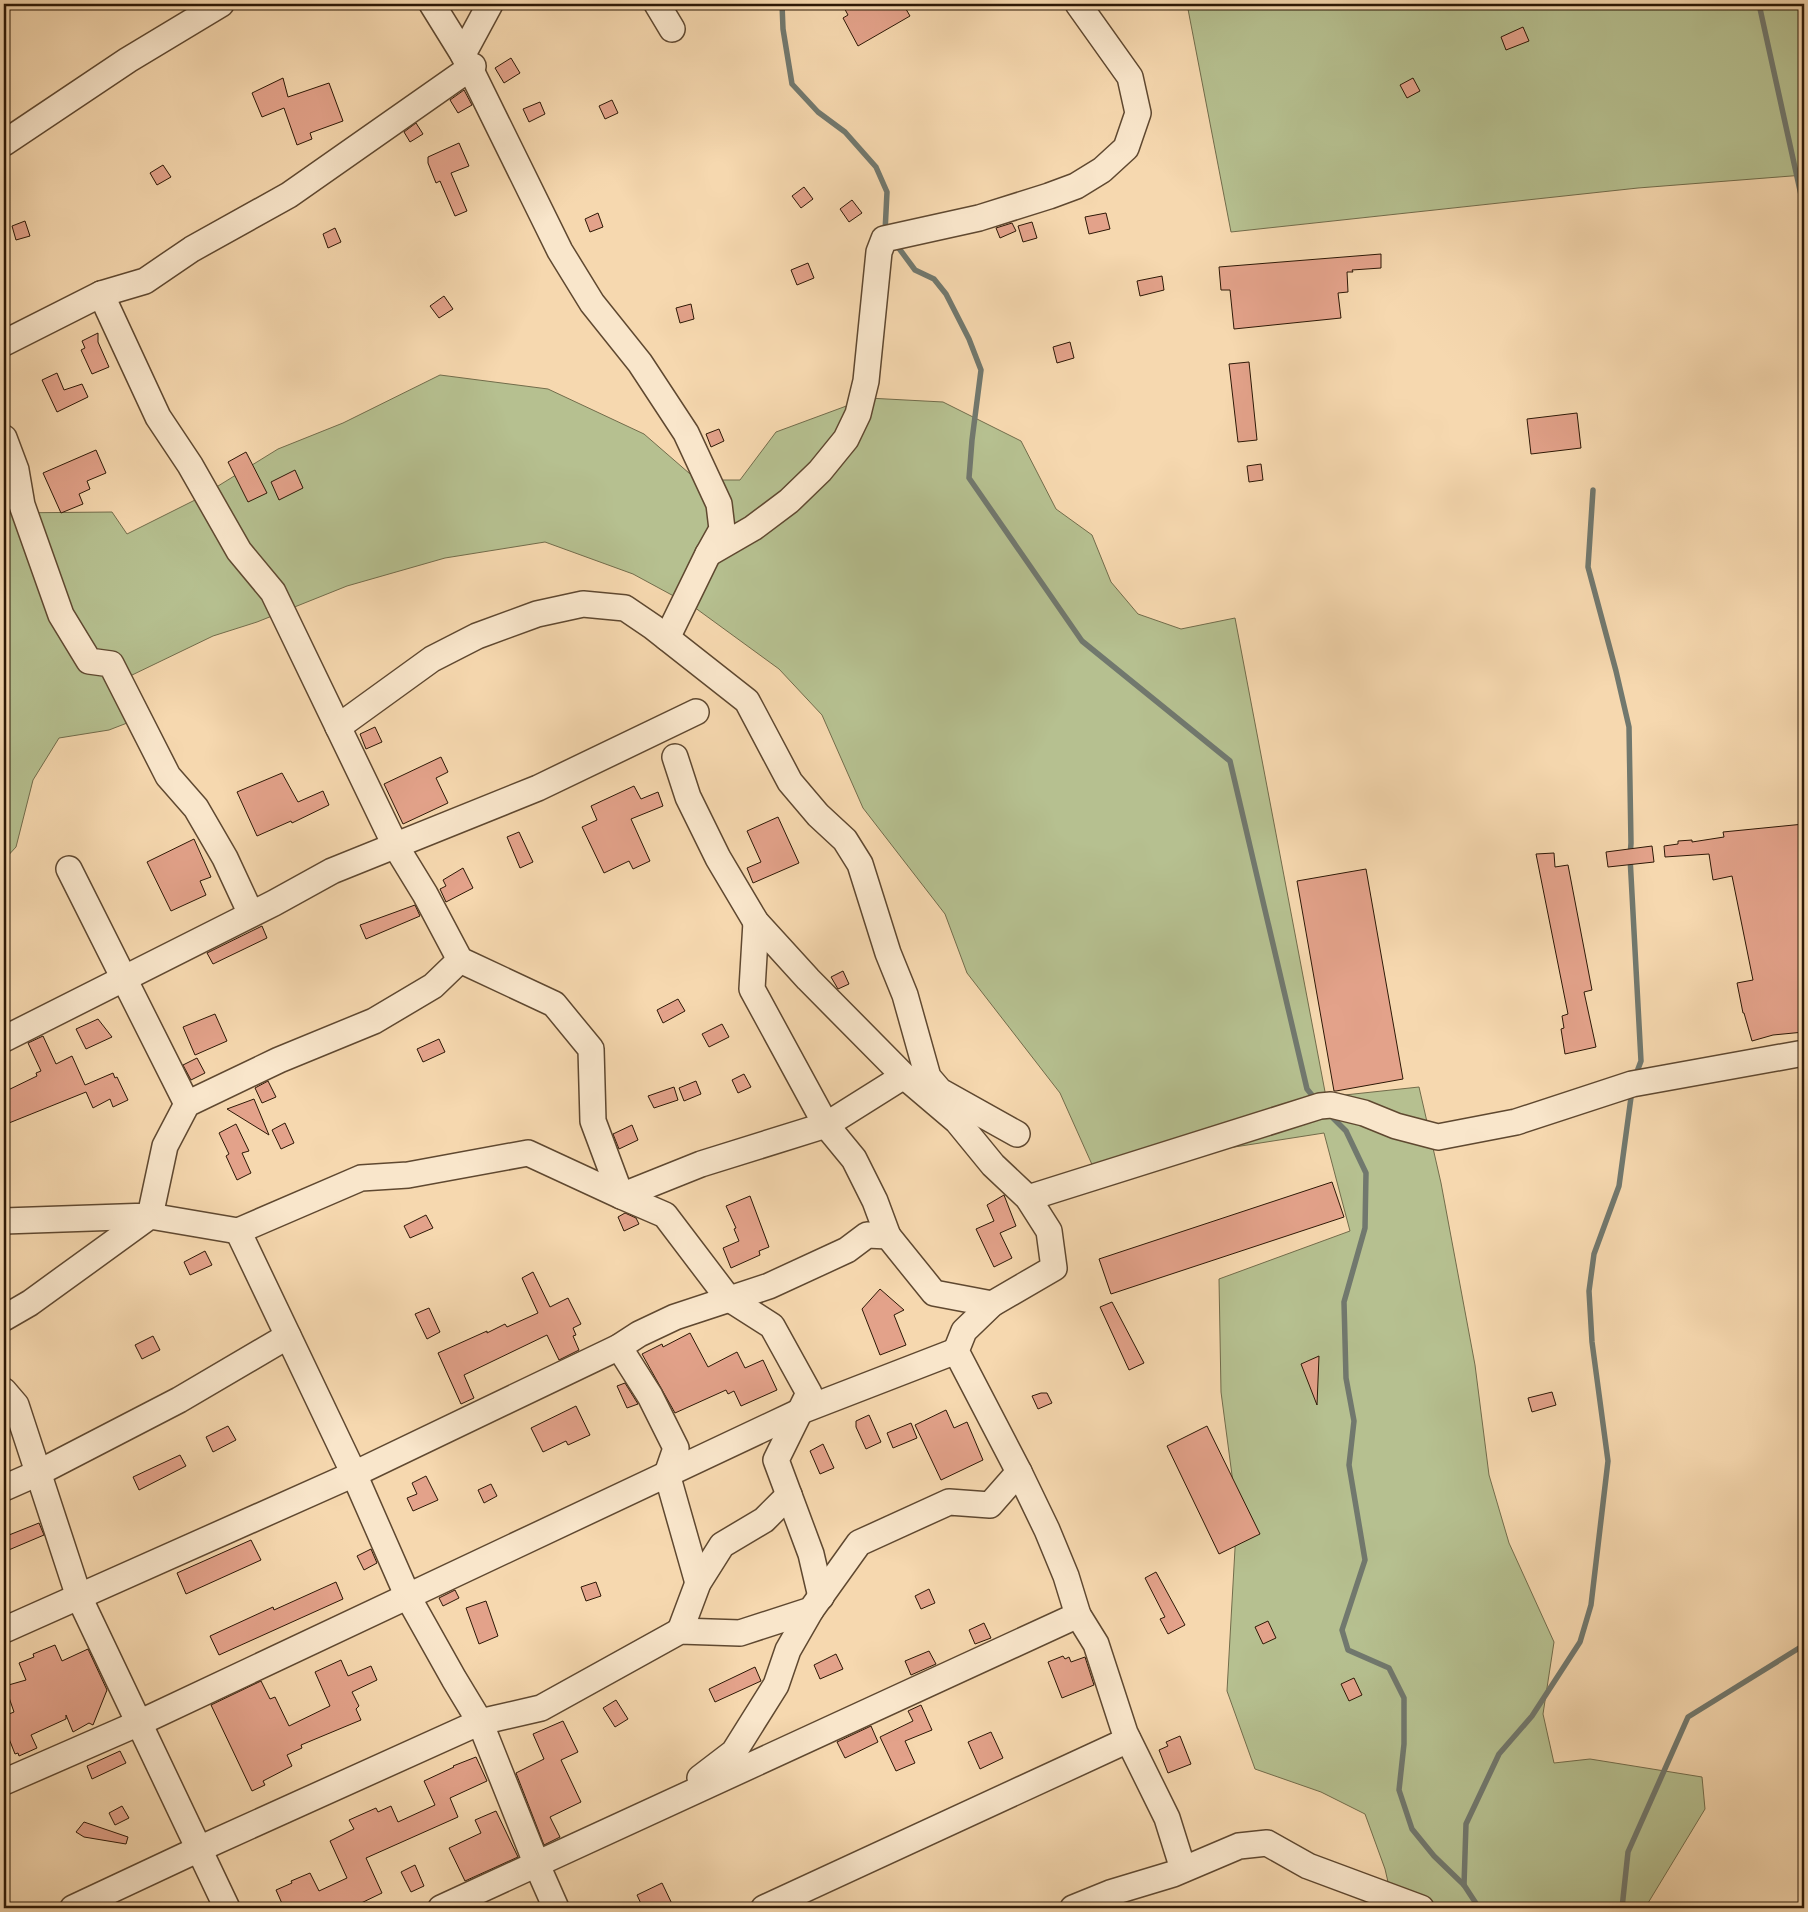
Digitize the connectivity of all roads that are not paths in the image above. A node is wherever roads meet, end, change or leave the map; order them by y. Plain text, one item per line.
1 (221, 4) edge
2 (432, 4) edge
3 (490, 4) edge
4 (657, 4) edge
5 (1078, 4) edge
6 (672, 28) dead end
7 (468, 60) junction
8 (4, 143) edge
9 (101, 294) junction
10 (4, 343) edge
11 (4, 438) edge
12 (708, 554) junction
13 (667, 638) junction
14 (696, 712) dead end
15 (338, 727) junction
16 (675, 757) dead end
17 (395, 845) junction
18 (69, 869) dead end
19 (251, 914) junction
20 (756, 922) junction
21 (460, 960) junction
22 (4, 1039) edge
23 (1804, 1053) edge
24 (904, 1076) junction
25 (187, 1104) junction
26 (826, 1125) junction
27 (1017, 1134) dead end
28 (621, 1196) junction
29 (1028, 1198) junction
30 (150, 1216) junction
31 (4, 1221) edge
32 (238, 1231) junction
33 (888, 1236) junction
34 (728, 1298) junction
35 (992, 1304) junction
36 (4, 1318) edge
37 (288, 1336) junction
38 (619, 1347) junction
39 (956, 1351) junction
40 (4, 1391) edge
41 (801, 1411) junction
42 (1019, 1472) junction
43 (38, 1474) junction
44 (354, 1474) junction
45 (667, 1474) junction
46 (4, 1488) edge
47 (789, 1495) junction
48 (698, 1583) junction
49 (79, 1596) junction
50 (408, 1597) junction
51 (816, 1604) junction
52 (1078, 1615) junction
53 (4, 1630) edge
54 (680, 1631) junction
55 (480, 1722) junction
56 (139, 1724) junction
57 (1128, 1740) junction
58 (4, 1782) edge
59 (199, 1849) junction
60 (537, 1865) junction
61 (1183, 1869) junction
62 (472, 1891) dead end
63 (73, 1908) edge
64 (227, 1908) edge
65 (441, 1908) edge
66 (556, 1908) edge
67 (764, 1908) edge
68 (1073, 1908) edge
69 (1421, 1908) edge

1 - 8 street
2 - 7 street
3 - 7 street
4 - 6 street
5 - 12 street
7 - 9 street
7 - 12 street
9 - 10 street
9 - 15 street
11 - 19 street
12 - 13 street
13 - 15 street
13 - 27 street
14 - 17 street
15 - 17 street
16 - 20 street
17 - 19 street
17 - 21 street
18 - 25 street
19 - 22 street
20 - 24 street
20 - 26 street
21 - 25 street
21 - 28 street
23 - 29 street
24 - 26 street
24 - 29 street
25 - 30 street
26 - 28 street
26 - 33 street
28 - 32 street
28 - 34 street
29 - 35 street
30 - 31 street
30 - 32 street
30 - 36 street
32 - 37 street
33 - 34 street
33 - 35 street
34 - 38 street
34 - 41 street
35 - 39 street
37 - 43 street
37 - 44 street
38 - 44 street
38 - 45 street
39 - 41 street
39 - 42 street
40 - 43 street
41 - 45 street
41 - 47 street
42 - 51 street
42 - 52 street
43 - 46 street
43 - 49 street
44 - 49 street
44 - 50 street
45 - 48 street
45 - 50 street
47 - 48 street
47 - 51 street
48 - 54 street
49 - 53 street
49 - 56 street
50 - 55 street
50 - 56 street
51 - 54 street
51 - 60 street
52 - 57 street
52 - 60 street
54 - 55 street
55 - 59 street
55 - 60 street
56 - 58 street
56 - 59 street
57 - 61 street
57 - 67 street
59 - 63 street
59 - 64 street
60 - 62 street
60 - 65 street
60 - 66 street
61 - 68 street
61 - 69 street

